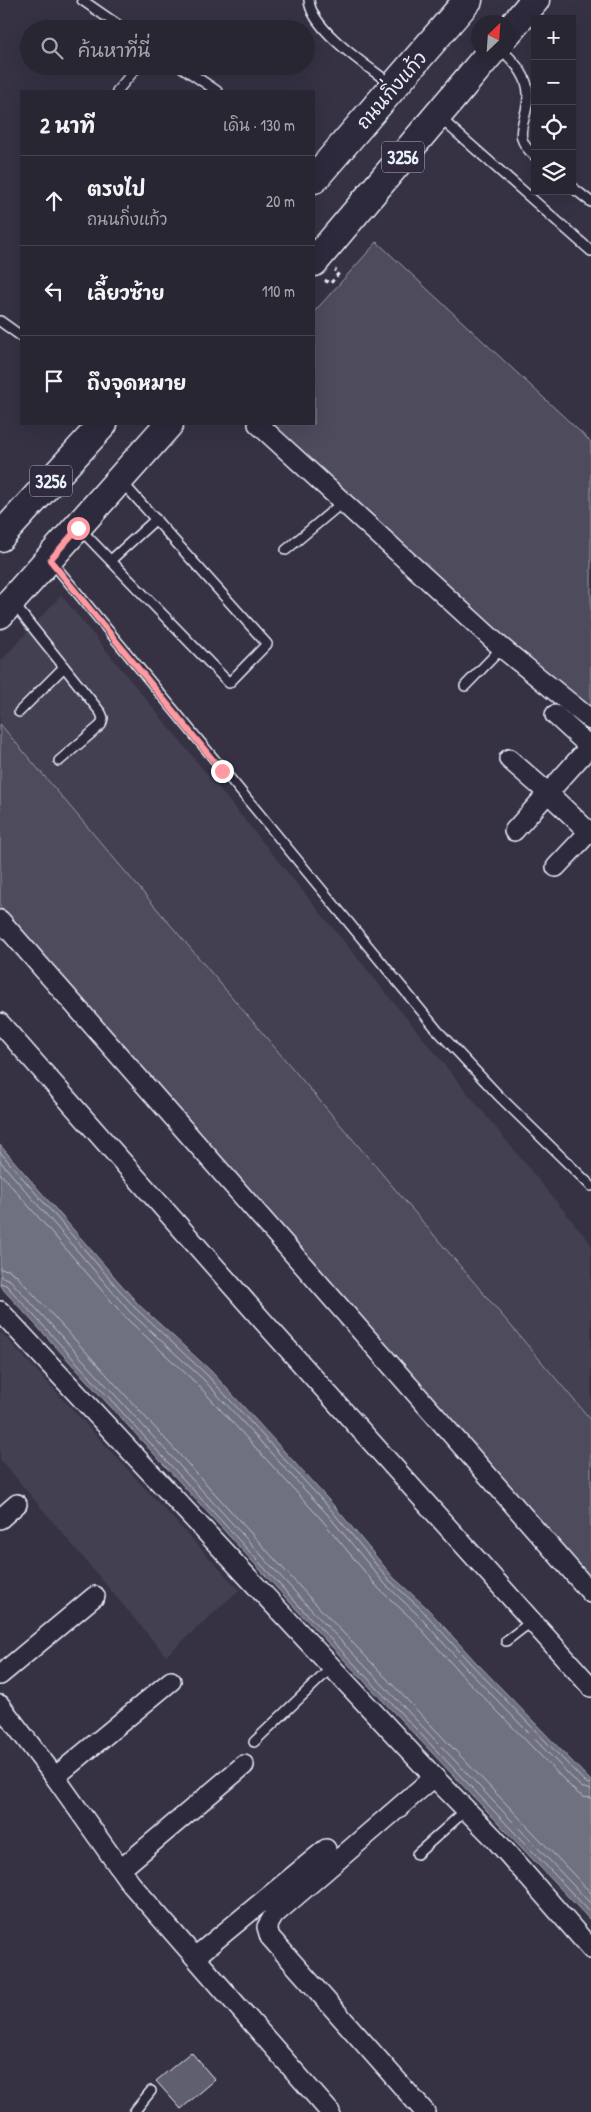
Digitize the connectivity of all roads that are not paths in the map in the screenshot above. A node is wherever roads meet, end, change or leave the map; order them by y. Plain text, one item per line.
1 (82, 0) edge
2 (309, 0) edge
3 (468, 0) edge
4 (535, 0) edge
5 (111, 20) edge
6 (516, 23) edge
7 (484, 60) edge
8 (512, 60) edge
9 (130, 75) edge
10 (194, 75) edge
11 (394, 87) junction
12 (118, 90) edge
13 (216, 90) edge
14 (438, 116) junction
15 (531, 153) edge
16 (320, 168) edge
17 (576, 190) edge
18 (591, 202) edge
19 (591, 251) edge
20 (315, 261) edge
21 (0, 321) edge
22 (20, 335) edge
23 (102, 425) edge
24 (168, 425) edge
25 (259, 425) edge
26 (120, 480) junction
27 (343, 502) junction
28 (156, 519) junction
29 (78, 528) junction
30 (0, 537) edge
31 (286, 550) dead end
32 (50, 560) junction
33 (111, 560) junction
34 (6, 608) edge
35 (502, 648) junction
36 (64, 667) junction
37 (465, 686) dead end
38 (19, 712) dead end
39 (555, 715) dead end
40 (591, 720) edge
41 (590, 747) edge
42 (509, 759) dead end
43 (59, 761) dead end
44 (548, 793) junction
45 (514, 831) dead end
46 (590, 832) edge
47 (556, 867) dead end
48 (0, 920) edge
49 (0, 1023) edge
50 (591, 1186) edge
51 (0, 1311) edge
52 (17, 1504) dead end
53 (0, 1519) edge
54 (591, 1593) edge
55 (95, 1596) dead end
56 (532, 1621) junction
57 (506, 1641) dead end
58 (332, 1667) junction
59 (0, 1675) edge
60 (171, 1681) dead end
61 (591, 1687) edge
62 (0, 1705) edge
63 (254, 1742) dead end
64 (244, 1765) dead end
65 (56, 1777) junction
66 (434, 1777) junction
67 (466, 1810) junction
68 (326, 1849) dead end
69 (417, 1854) dead end
70 (121, 1869) junction
71 (591, 1948) edge
72 (195, 1957) junction
73 (151, 2091) dead end
74 (134, 2112) edge
75 (330, 2112) edge
76 (425, 2112) edge

1 - 5 lane
2 - 11 lane
3 - 11 main road, ถนนกิ่งแก้ว / 3256
4 - 6 main road
7 - 14 main road, 3256
8 - 15 lane
9 - 12 lane
10 - 13 lane
11 - 16 main road, ถนนกิ่งแก้ว / 3256
14 - 19 lane
14 - 20 main road, 3256
17 - 18 lane
21 - 22 lane
23 - 30 main road, 3256
24 - 26 main road, 3256
25 - 27 street
26 - 28 lane
26 - 29 main road, 3256
27 - 31 lane
27 - 35 street
28 - 33 lane
28 - 33 lane
29 - 32 main road, 3256
29 - 33 lane
32 - 34 main road, 3256
32 - 50 lane
34 - 36 lane
35 - 37 lane
35 - 40 street
36 - 38 lane
36 - 43 lane
39 - 41 street
41 - 44 street
42 - 44 street
44 - 45 street
44 - 46 street
46 - 47 street
48 - 54 street
49 - 56 street
51 - 58 street
52 - 53 street
55 - 59 street
56 - 57 lane
56 - 61 street
58 - 63 lane
58 - 66 street
60 - 65 street
62 - 65 street
64 - 70 street
65 - 70 street
66 - 67 street
66 - 76 street
67 - 69 lane
67 - 71 street
68 - 72 street
70 - 72 street
72 - 75 street
73 - 74 lane

